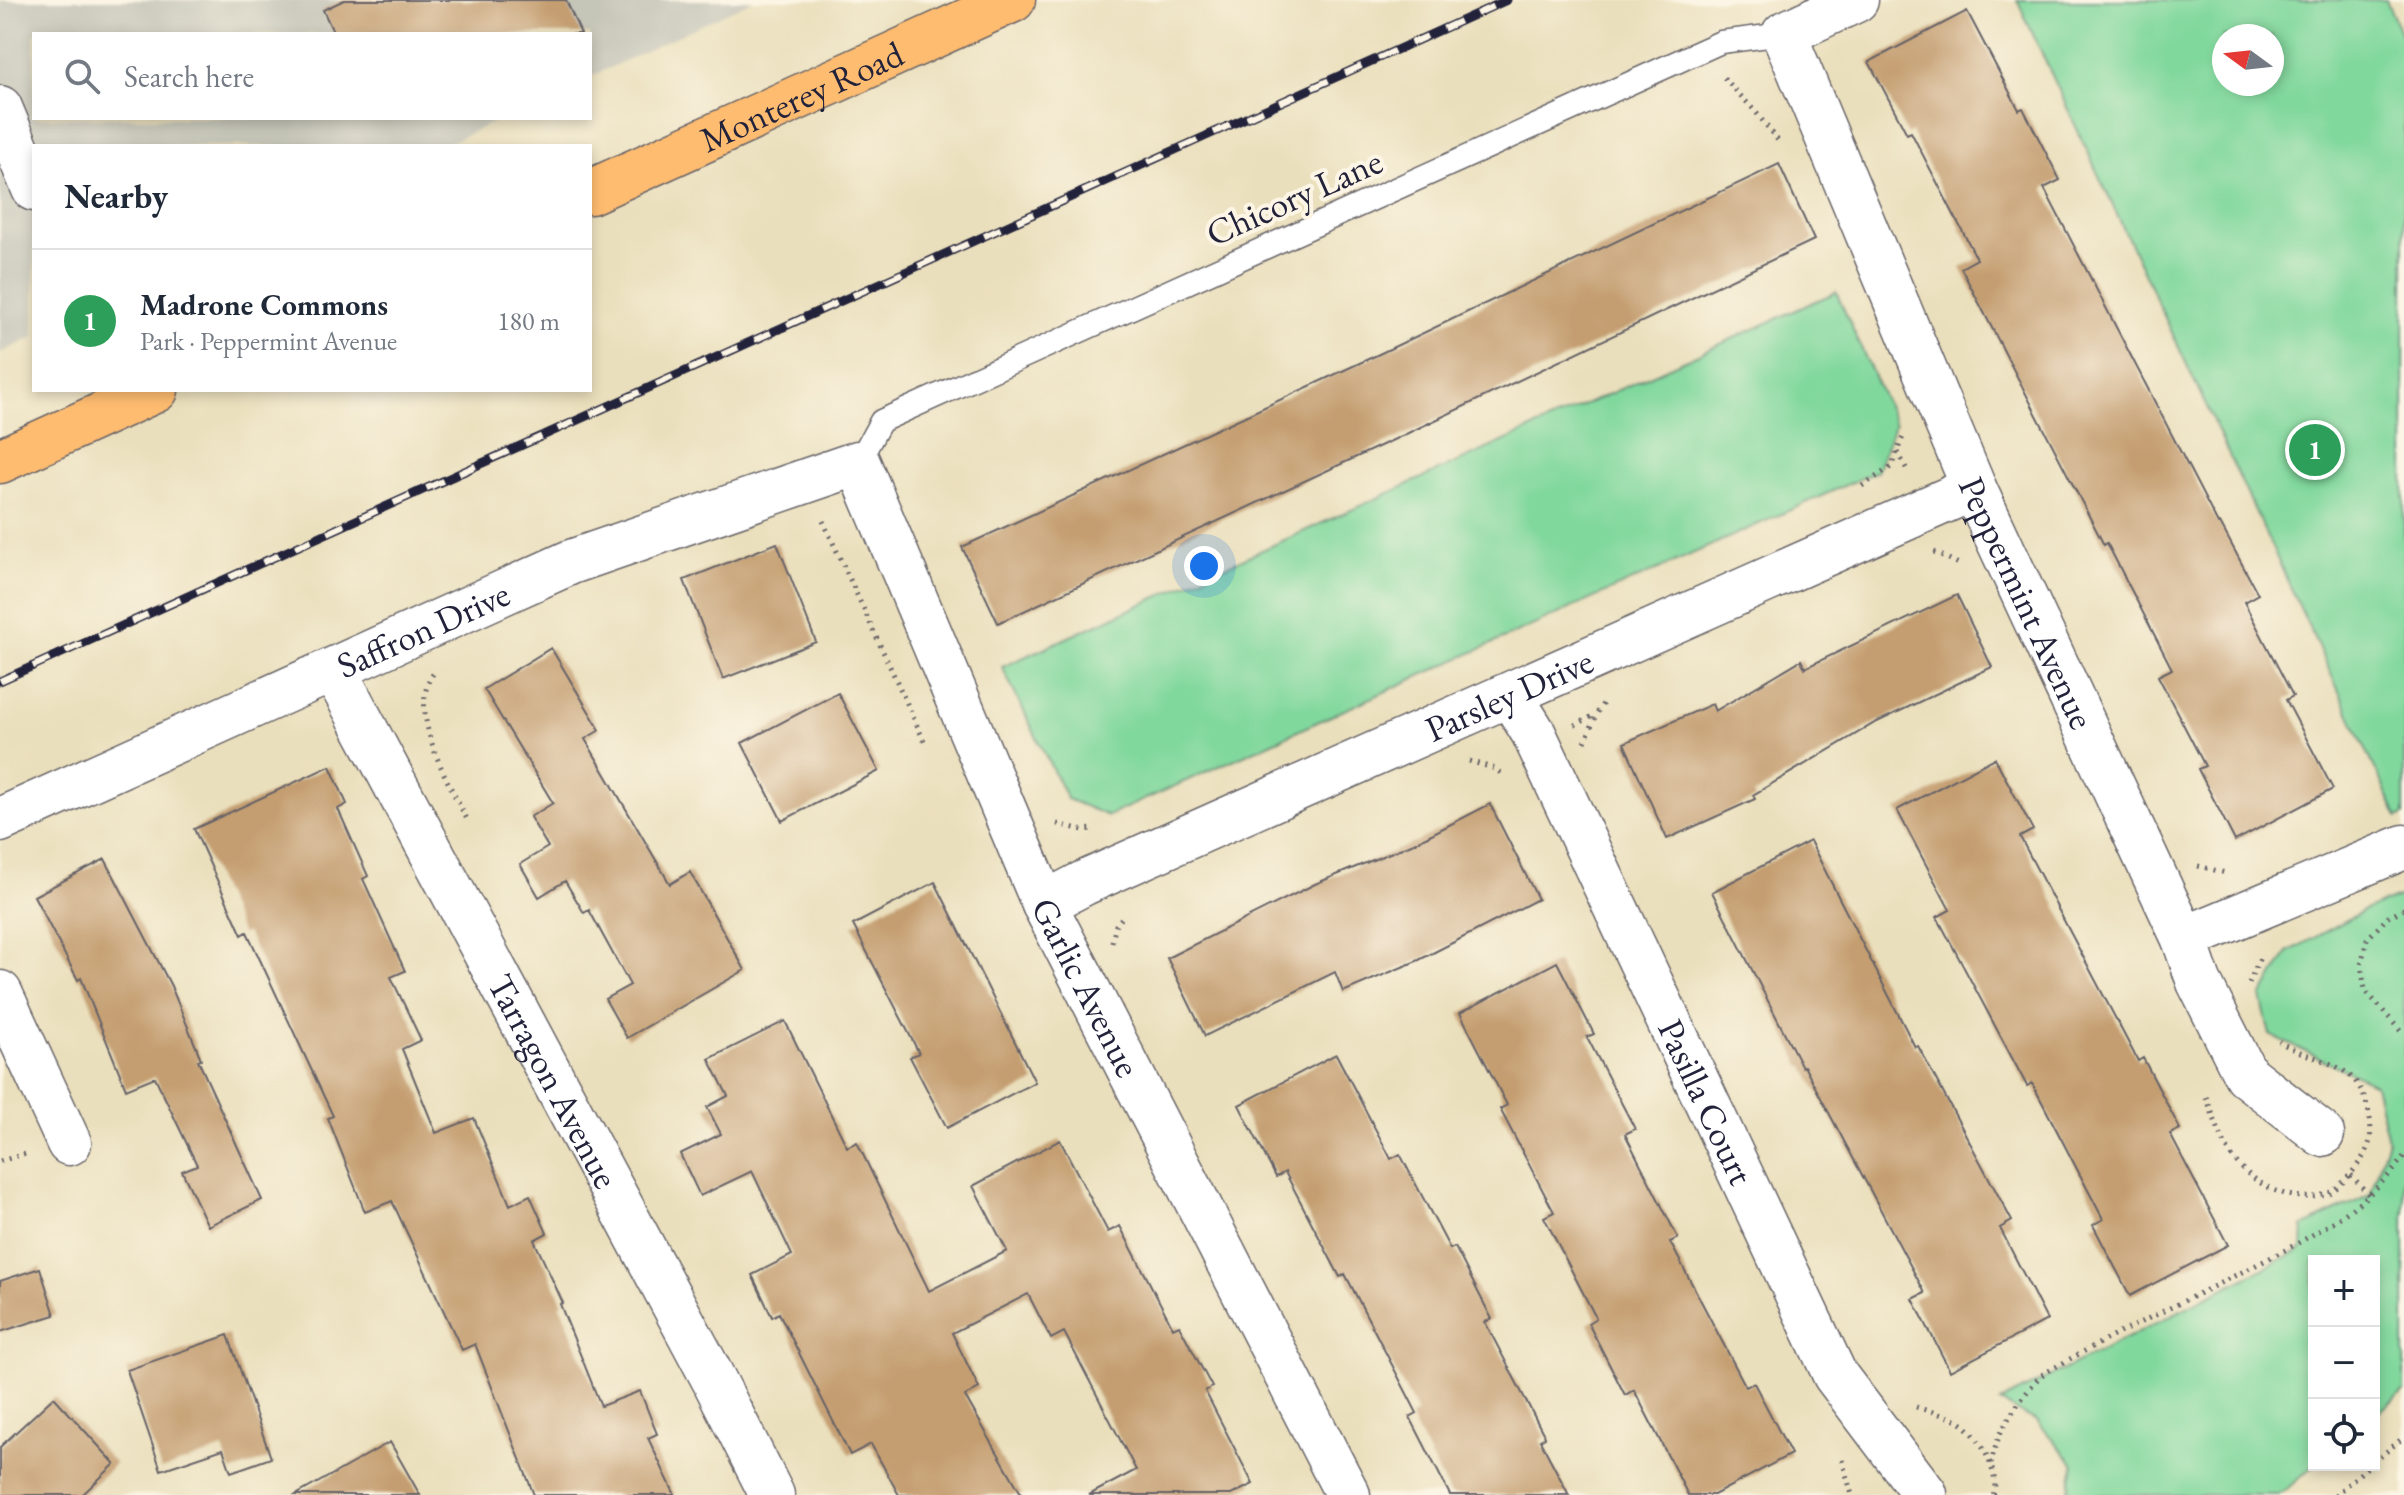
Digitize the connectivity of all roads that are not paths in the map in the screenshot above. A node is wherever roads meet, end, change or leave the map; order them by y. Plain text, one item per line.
1 (1013, 0) edge
2 (1856, 0) edge
3 (1784, 34) junction
4 (0, 108) edge
5 (32, 184) edge
6 (592, 191) edge
7 (133, 395) edge
8 (0, 461) edge
9 (858, 463) junction
10 (1974, 488) junction
11 (334, 670) junction
12 (1510, 695) junction
13 (0, 820) edge
14 (2404, 847) edge
15 (1044, 904) junction
16 (2184, 939) junction
17 (0, 993) edge
18 (2322, 1134) dead end
19 (69, 1143) dead end
20 (1925, 1494) edge
21 (772, 1495) edge
22 (1348, 1495) edge

1 - 6 main road, Monterey Road
2 - 3 street
3 - 9 lane, Chicory Lane
3 - 10 street, Peppermint Avenue
4 - 5 street
7 - 8 main road
9 - 11 street, Saffron Drive
9 - 15 street, Garlic Avenue
10 - 12 street, Parsley Drive
10 - 16 street, Peppermint Avenue
11 - 13 street, Saffron Drive
11 - 21 street, Tarragon Avenue
12 - 15 street, Parsley Drive
12 - 20 street, Pasilla Court
14 - 16 street
15 - 22 street, Garlic Avenue
16 - 18 street, Peppermint Avenue
17 - 19 street

